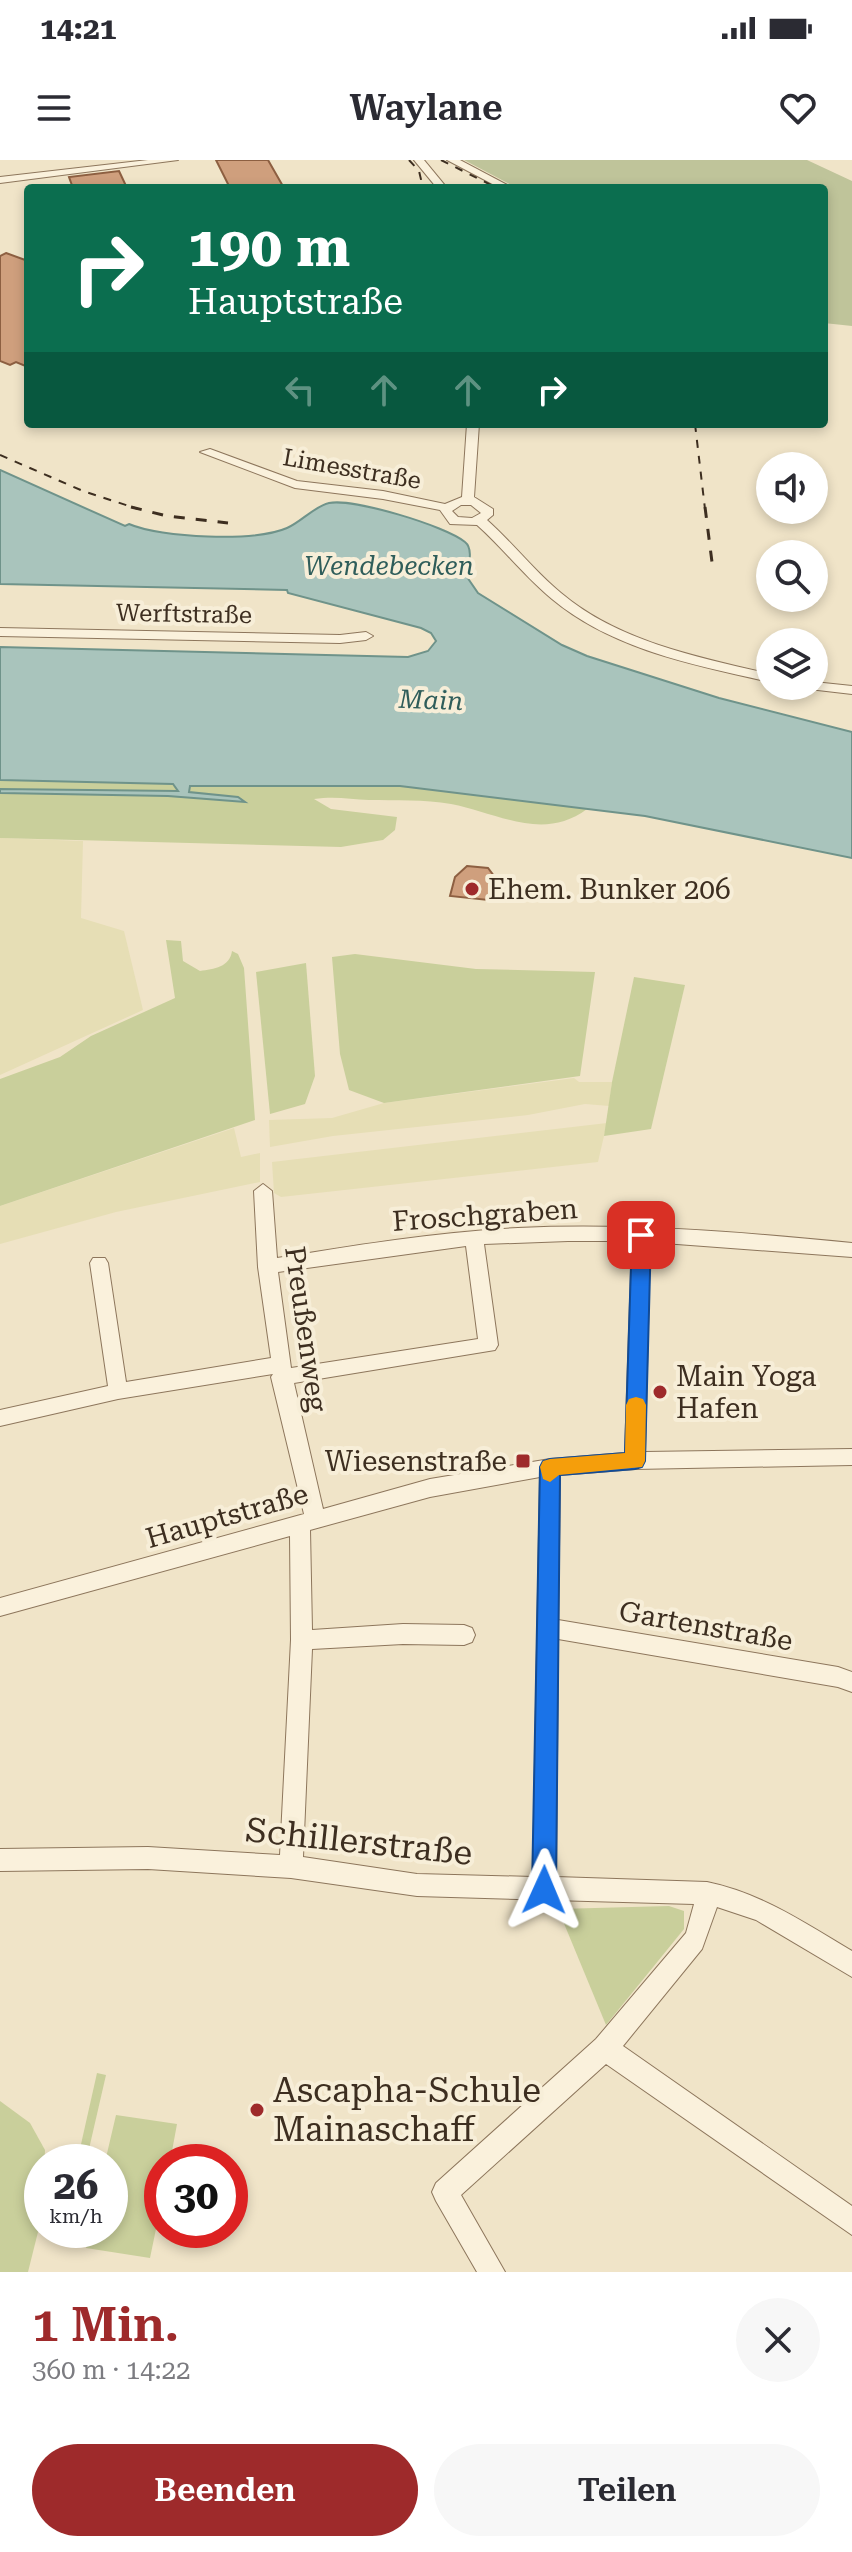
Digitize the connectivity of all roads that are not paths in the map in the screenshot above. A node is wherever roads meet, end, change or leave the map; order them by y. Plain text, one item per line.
1 (173, 160) edge
2 (419, 160) edge
3 (452, 160) edge
4 (0, 180) edge
5 (439, 184) edge
6 (500, 184) edge
7 (473, 428) edge
8 (206, 452) dead end
9 (468, 501) junction
10 (447, 508) junction
11 (480, 521) junction
12 (0, 632) edge
13 (366, 636) dead end
14 (756, 674) edge
15 (828, 687) edge
16 (852, 690) edge
17 (263, 1191) dead end
18 (641, 1235) junction
19 (474, 1238) junction
20 (852, 1250) edge
21 (99, 1263) dead end
22 (267, 1267) junction
23 (280, 1371) junction
24 (118, 1391) junction
25 (0, 1418) edge
26 (852, 1457) edge
27 (635, 1461) junction
28 (550, 1467) junction
29 (308, 1521) junction
30 (0, 1607) edge
31 (550, 1628) junction
32 (464, 1635) dead end
33 (302, 1640) junction
34 (852, 1682) edge
35 (0, 1860) edge
36 (291, 1867) junction
37 (544, 1890) junction
38 (707, 1893) junction
39 (852, 1965) edge
40 (605, 2048) junction
41 (852, 2222) edge
42 (492, 2272) edge

1 - 4 street
2 - 5 street
3 - 6 street
7 - 9 street
8 - 10 street, Limesstraße
9 - 10 street
9 - 11 street
10 - 11 street, Limesstraße
11 - 14 street
12 - 13 street, Werftstraße
15 - 16 street
17 - 22 street, Preußenweg
18 - 19 street, Froschgraben
18 - 20 street, Froschgraben
18 - 27 street
19 - 22 street, Froschgraben
19 - 23 street
21 - 24 street
22 - 23 street, Preußenweg
23 - 24 street
23 - 29 street, Preußenweg
24 - 25 street
26 - 27 street, Hauptstraße
27 - 28 street, Hauptstraße
28 - 29 street, Hauptstraße
28 - 31 street
29 - 30 street, Hauptstraße
29 - 33 street, Preußenweg
31 - 34 street, Gartenstraße
31 - 37 street
32 - 33 street
33 - 36 street, Preußenweg
35 - 36 street, Schillerstraße
36 - 37 street, Schillerstraße
37 - 38 street, Schillerstraße
38 - 39 street, Schillerstraße
38 - 40 street
40 - 41 street
40 - 42 street

